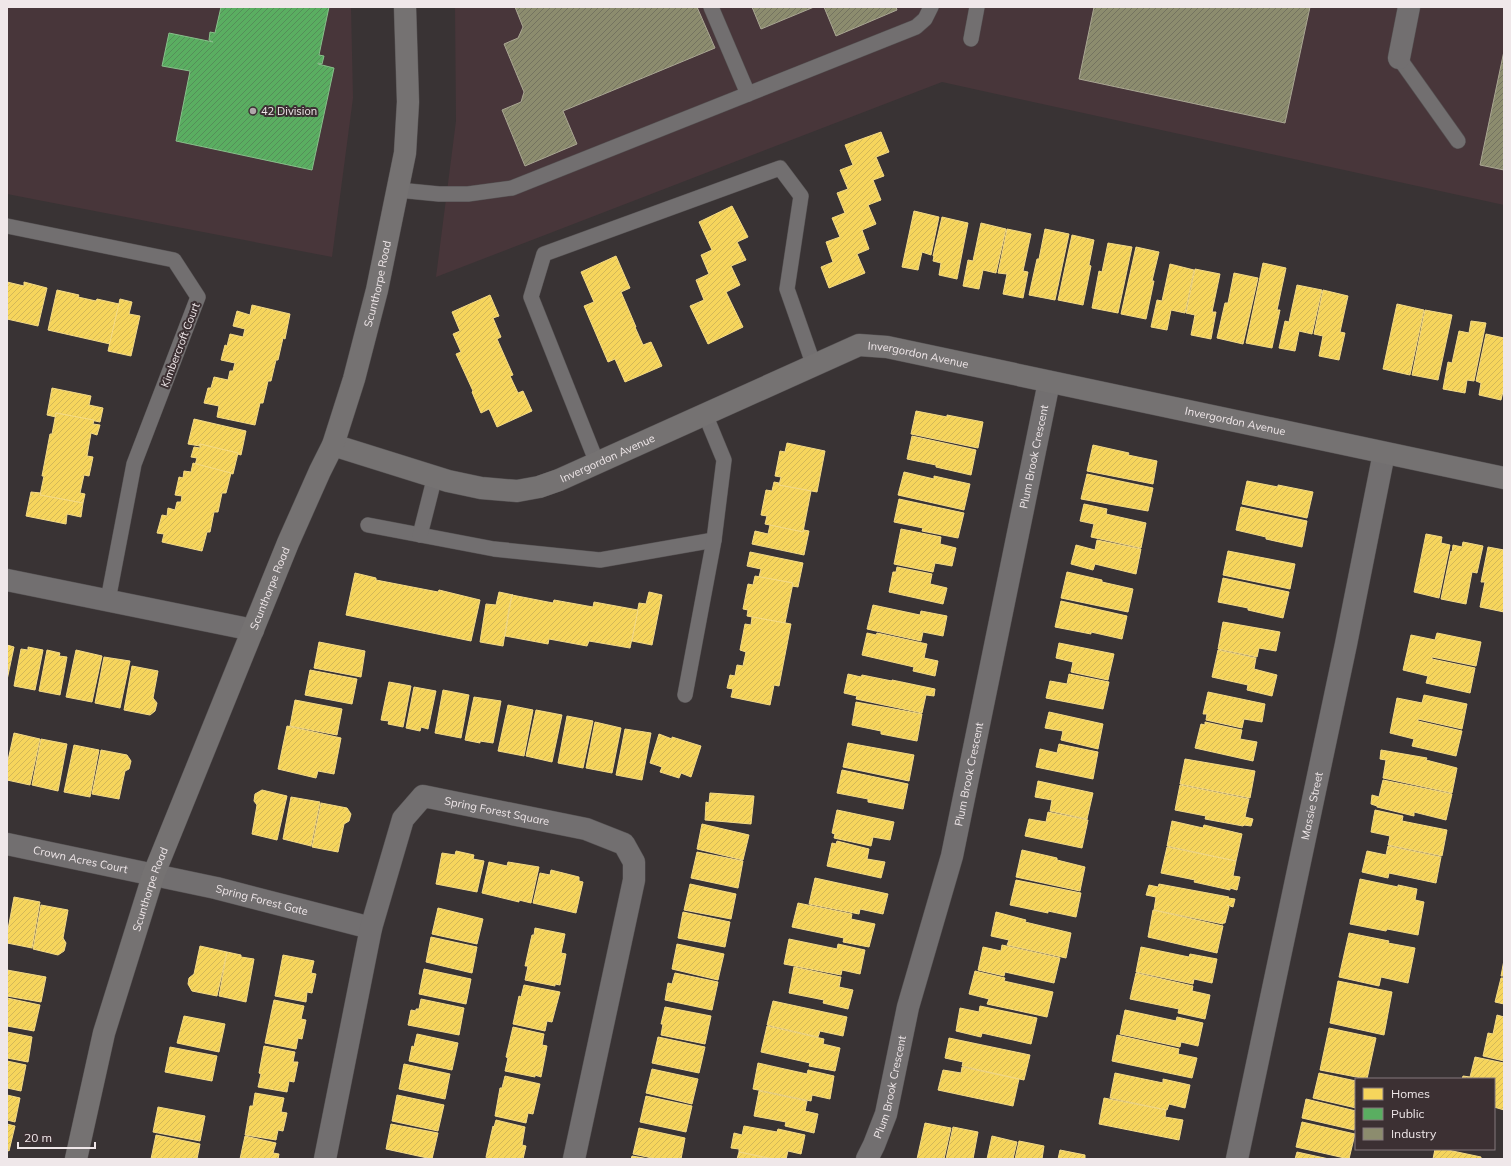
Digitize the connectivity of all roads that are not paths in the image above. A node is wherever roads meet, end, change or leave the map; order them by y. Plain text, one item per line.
1 (405, 7) edge
2 (711, 7) edge
3 (931, 7) edge
4 (977, 7) edge
5 (1409, 7) edge
6 (971, 40) dead end
7 (1399, 58) joint
8 (748, 94) junction
9 (1458, 141) dead end
10 (398, 190) junction
11 (7, 226) edge
12 (814, 366) junction
13 (1049, 382) junction
14 (705, 414) junction
15 (333, 445) junction
16 (1384, 453) junction
17 (597, 463) junction
18 (436, 476) junction
19 (1504, 478) edge
20 (368, 525) dead end
21 (420, 535) junction
22 (714, 540) junction
23 (7, 580) edge
24 (108, 600) junction
25 (253, 630) junction
26 (685, 695) dead end
27 (7, 844) edge
28 (152, 876) junction
29 (371, 928) junction
30 (76, 1159) edge
31 (325, 1159) edge
32 (574, 1159) edge
33 (867, 1159) edge
34 (1237, 1159) edge

1 - 10 street, Scunthorpe Road
2 - 8 lane
3 - 8 lane
4 - 6 lane
5 - 7 street
7 - 9 lane
8 - 10 lane
10 - 15 street, Scunthorpe Road
11 - 24 lane, Kimbercroft Court
12 - 13 street, Invergordon Avenue
12 - 14 street, Invergordon Avenue
12 - 17 lane
13 - 16 street, Invergordon Avenue
13 - 33 street, Plum Brook Crescent
14 - 17 street, Invergordon Avenue
14 - 22 lane
15 - 18 street, Invergordon Avenue
15 - 25 street, Scunthorpe Road
16 - 19 street, Invergordon Avenue
16 - 34 street, Massie Street
17 - 18 street, Invergordon Avenue
18 - 21 lane
20 - 21 lane
21 - 22 lane
22 - 26 lane
23 - 24 street
24 - 25 street
25 - 28 street, Scunthorpe Road
27 - 28 street, Crown Acres Court
28 - 29 street, Spring Forest Gate
28 - 30 street, Scunthorpe Road
29 - 31 street, Spring Forest Square
29 - 32 street, Spring Forest Square

